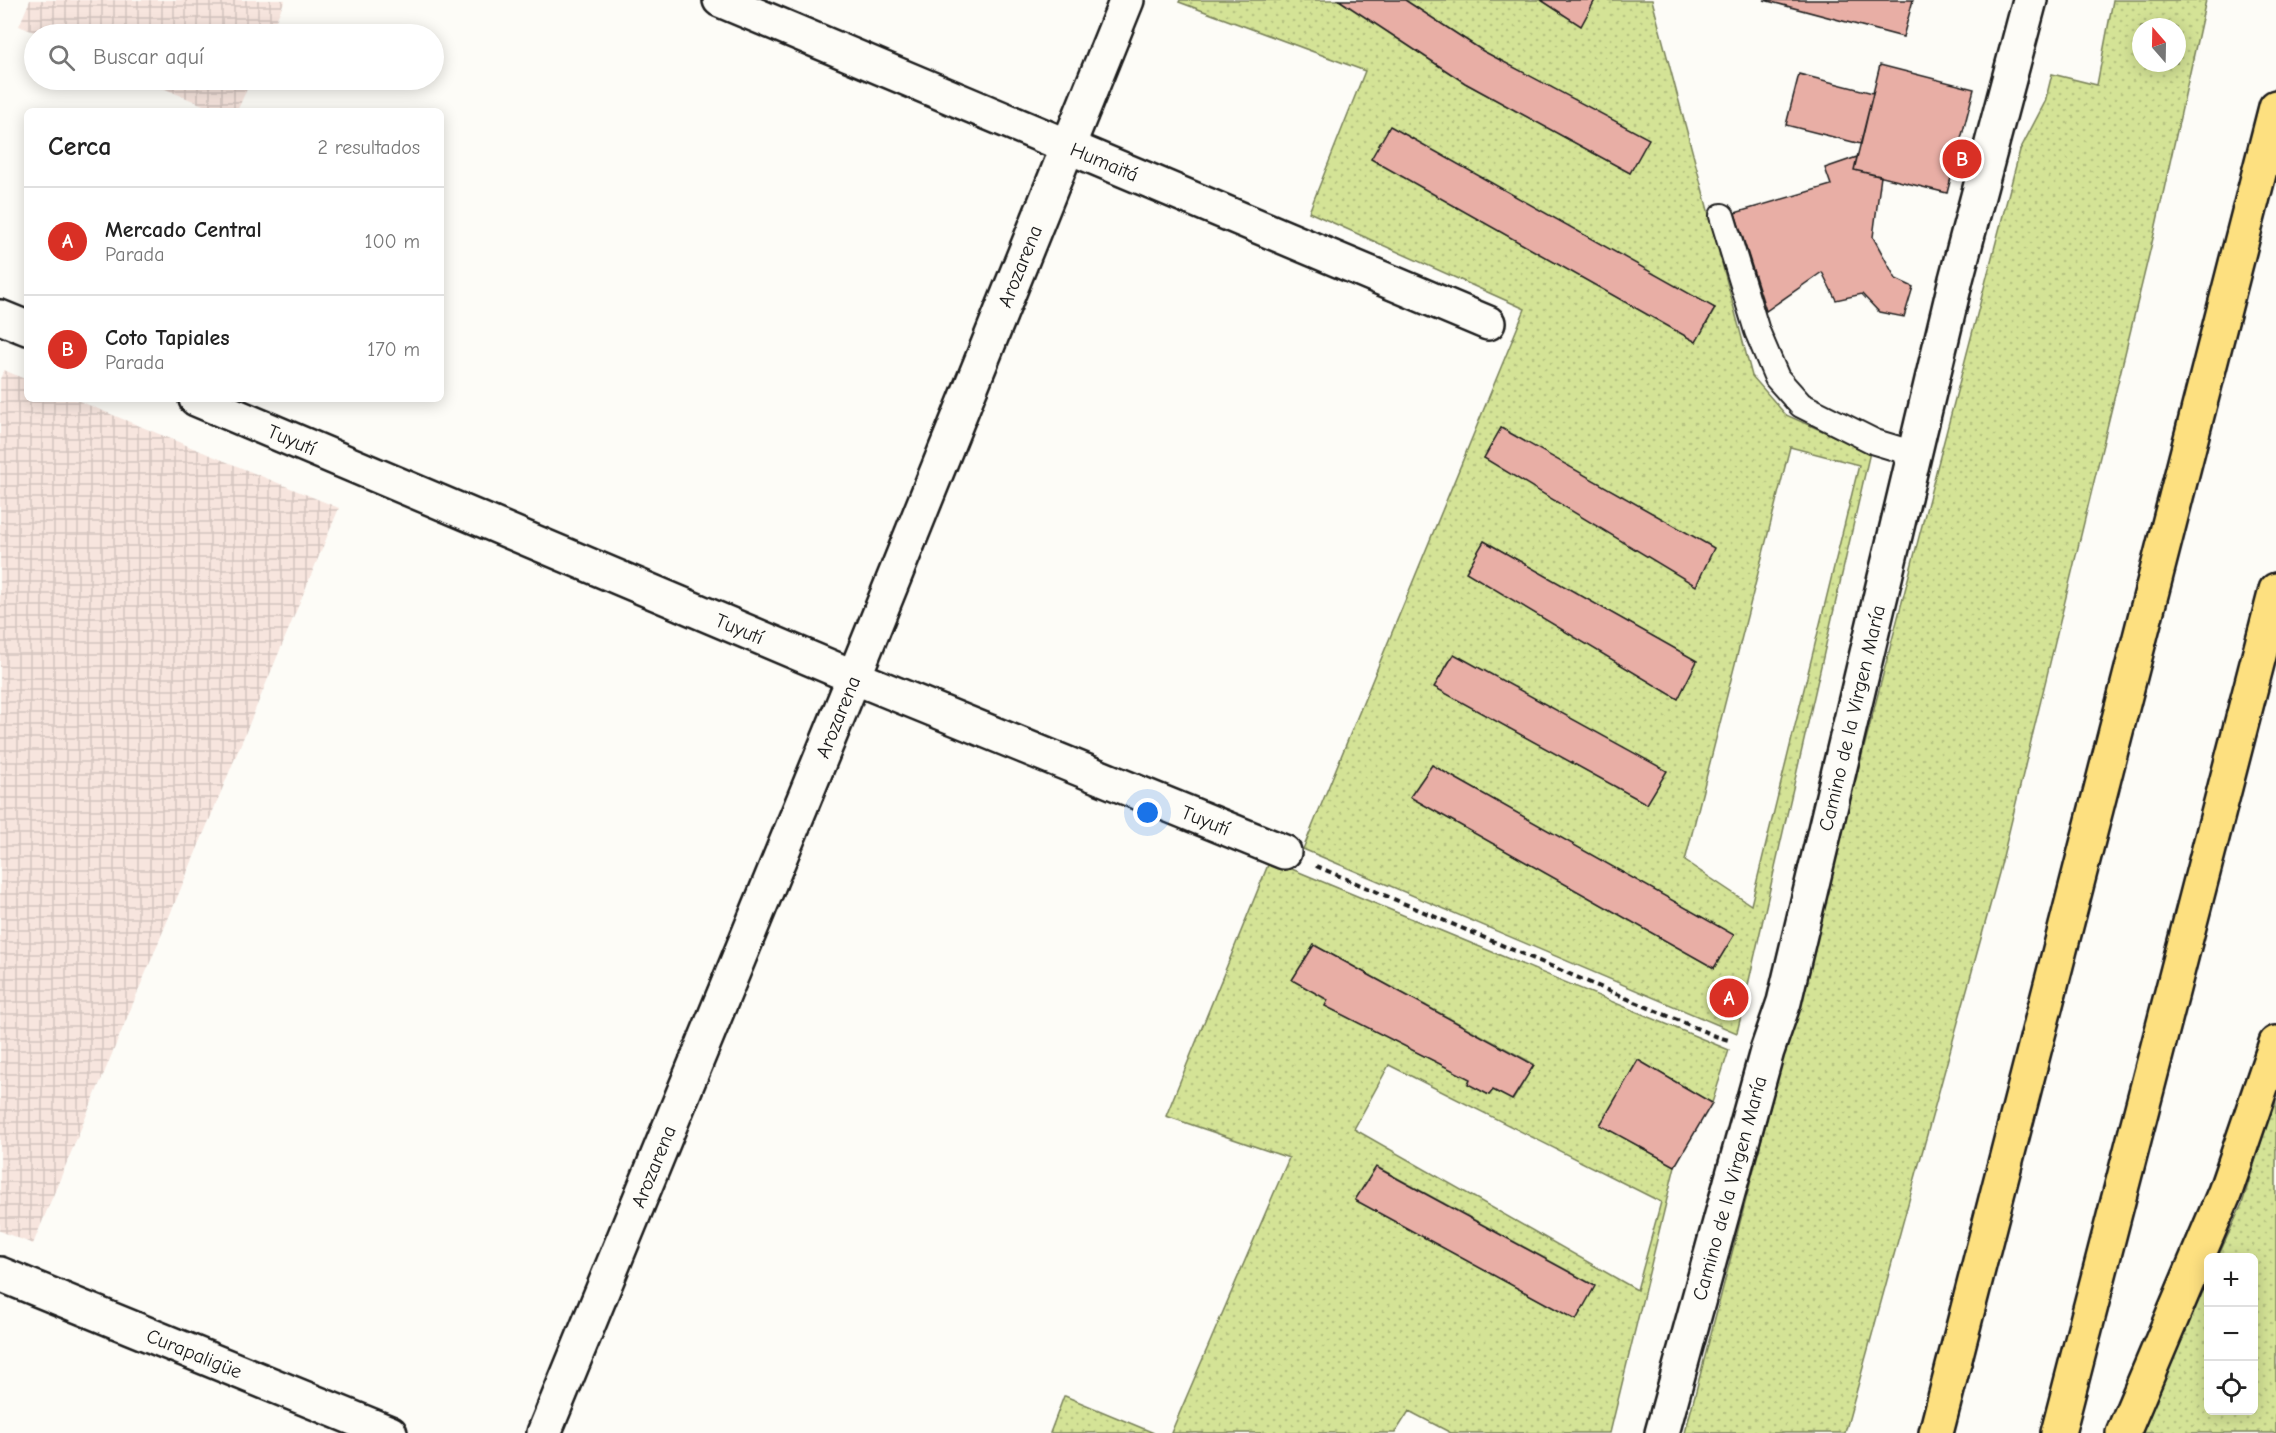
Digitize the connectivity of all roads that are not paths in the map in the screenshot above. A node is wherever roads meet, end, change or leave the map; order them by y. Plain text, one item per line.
1 (720, 0) edge
2 (1127, 0) edge
3 (2030, 0) edge
4 (2276, 106) edge
5 (1067, 147) junction
6 (1722, 216) dead end
7 (0, 316) edge
8 (1488, 323) dead end
9 (24, 327) edge
10 (203, 402) edge
11 (1915, 454) junction
12 (2276, 590) edge
13 (854, 677) junction
14 (1284, 852) road end
15 (2276, 1043) edge
16 (0, 1274) edge
17 (390, 1433) edge
18 (544, 1433) edge
19 (1662, 1433) edge
20 (1936, 1433) edge
21 (2058, 1433) edge
22 (2123, 1433) edge

1 - 5 street, Humaitá
2 - 5 street, Arozarena
3 - 11 street, Camino de la Virgen María
4 - 20 highway
5 - 8 street, Humaitá
5 - 13 street, Arozarena
6 - 11 lane
7 - 9 street
10 - 13 street, Tuyutí
11 - 19 street, Camino de la Virgen María
12 - 21 highway
13 - 14 street, Tuyutí
13 - 18 street, Arozarena
15 - 22 highway
16 - 17 street, Curapaligüe

